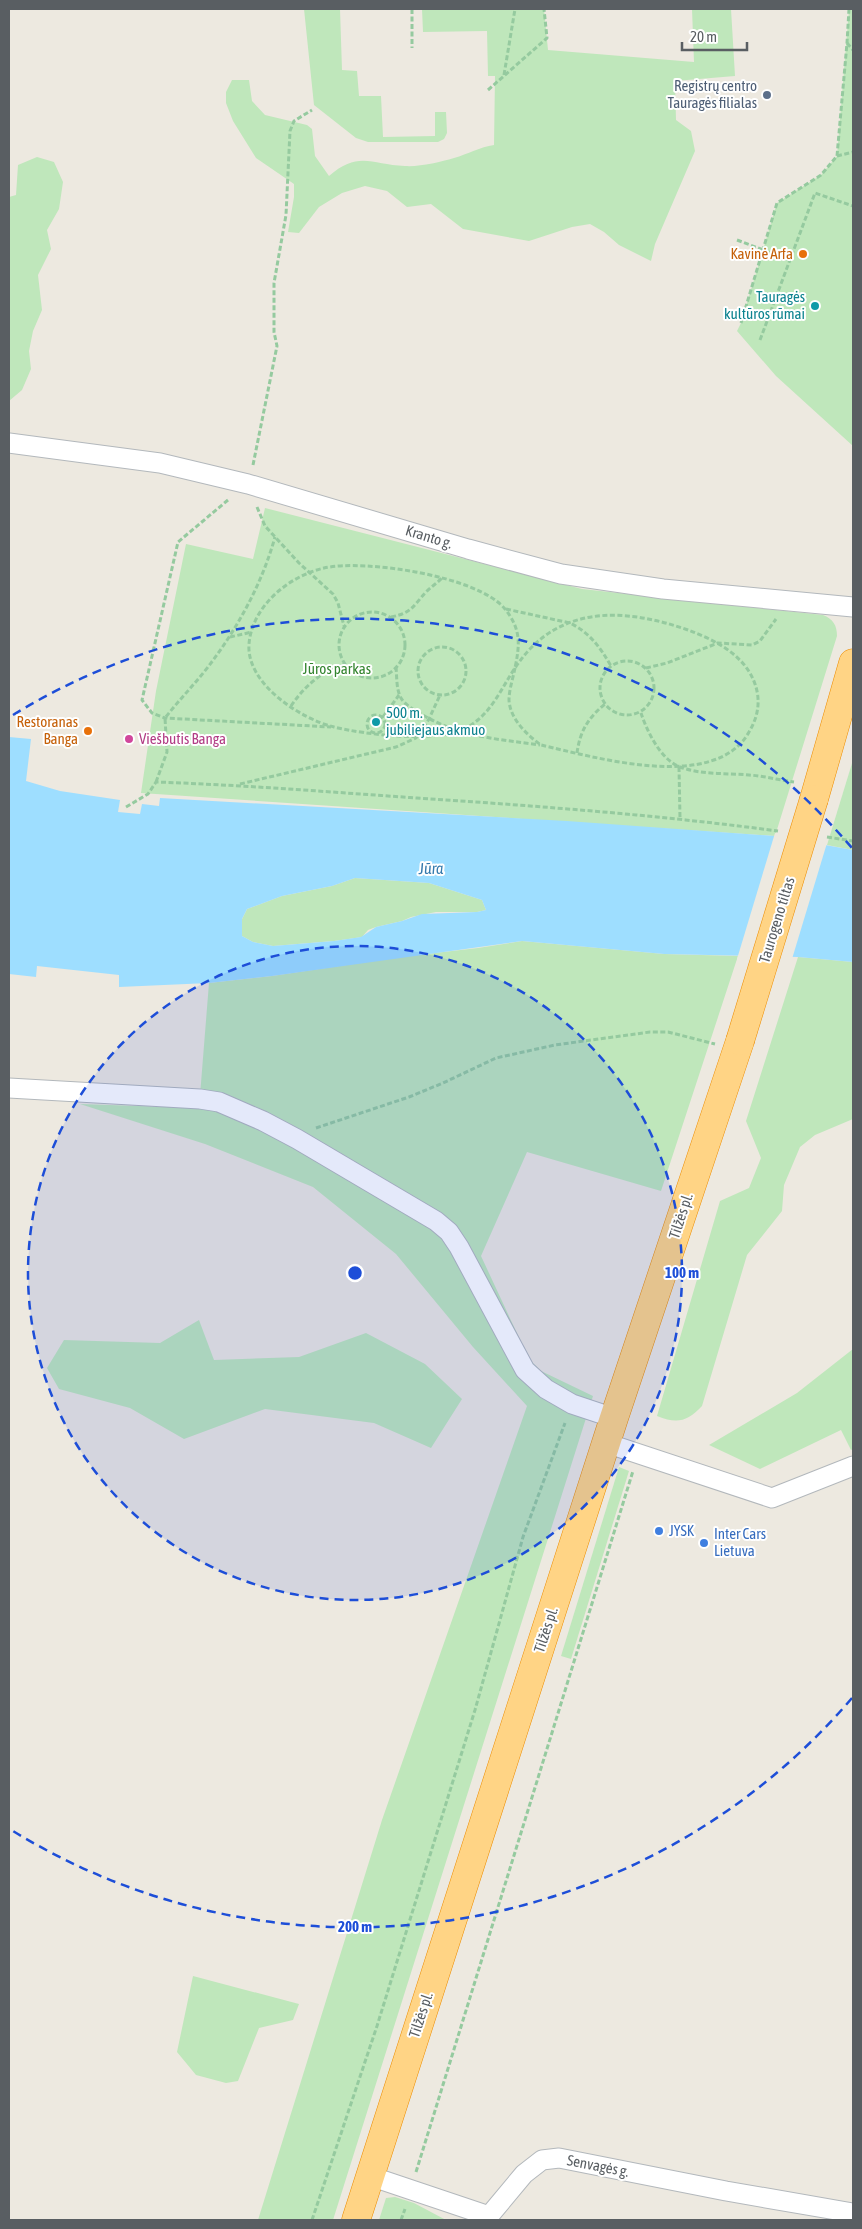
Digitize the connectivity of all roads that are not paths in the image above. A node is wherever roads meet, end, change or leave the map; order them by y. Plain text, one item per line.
1 (9, 443) edge
2 (853, 607) edge
3 (853, 663) edge
4 (728, 1042) joint
5 (9, 1088) edge
6 (614, 1418) junction
7 (606, 1443) junction
8 (853, 1466) edge
9 (370, 2176) junction
10 (853, 2213) edge
11 (489, 2218) edge
12 (356, 2220) edge

1 - 2 street, Kranto g.
3 - 4 highway, Taurogeno tiltas, bridge
4 - 6 highway, Tilžės pl.
5 - 6 street
6 - 7 highway, Tilžės pl.
7 - 8 street
7 - 9 highway, Tilžės pl.
9 - 11 street, Senvagės g.
9 - 12 highway, Tilžės pl.
10 - 11 street, Senvagės g.

